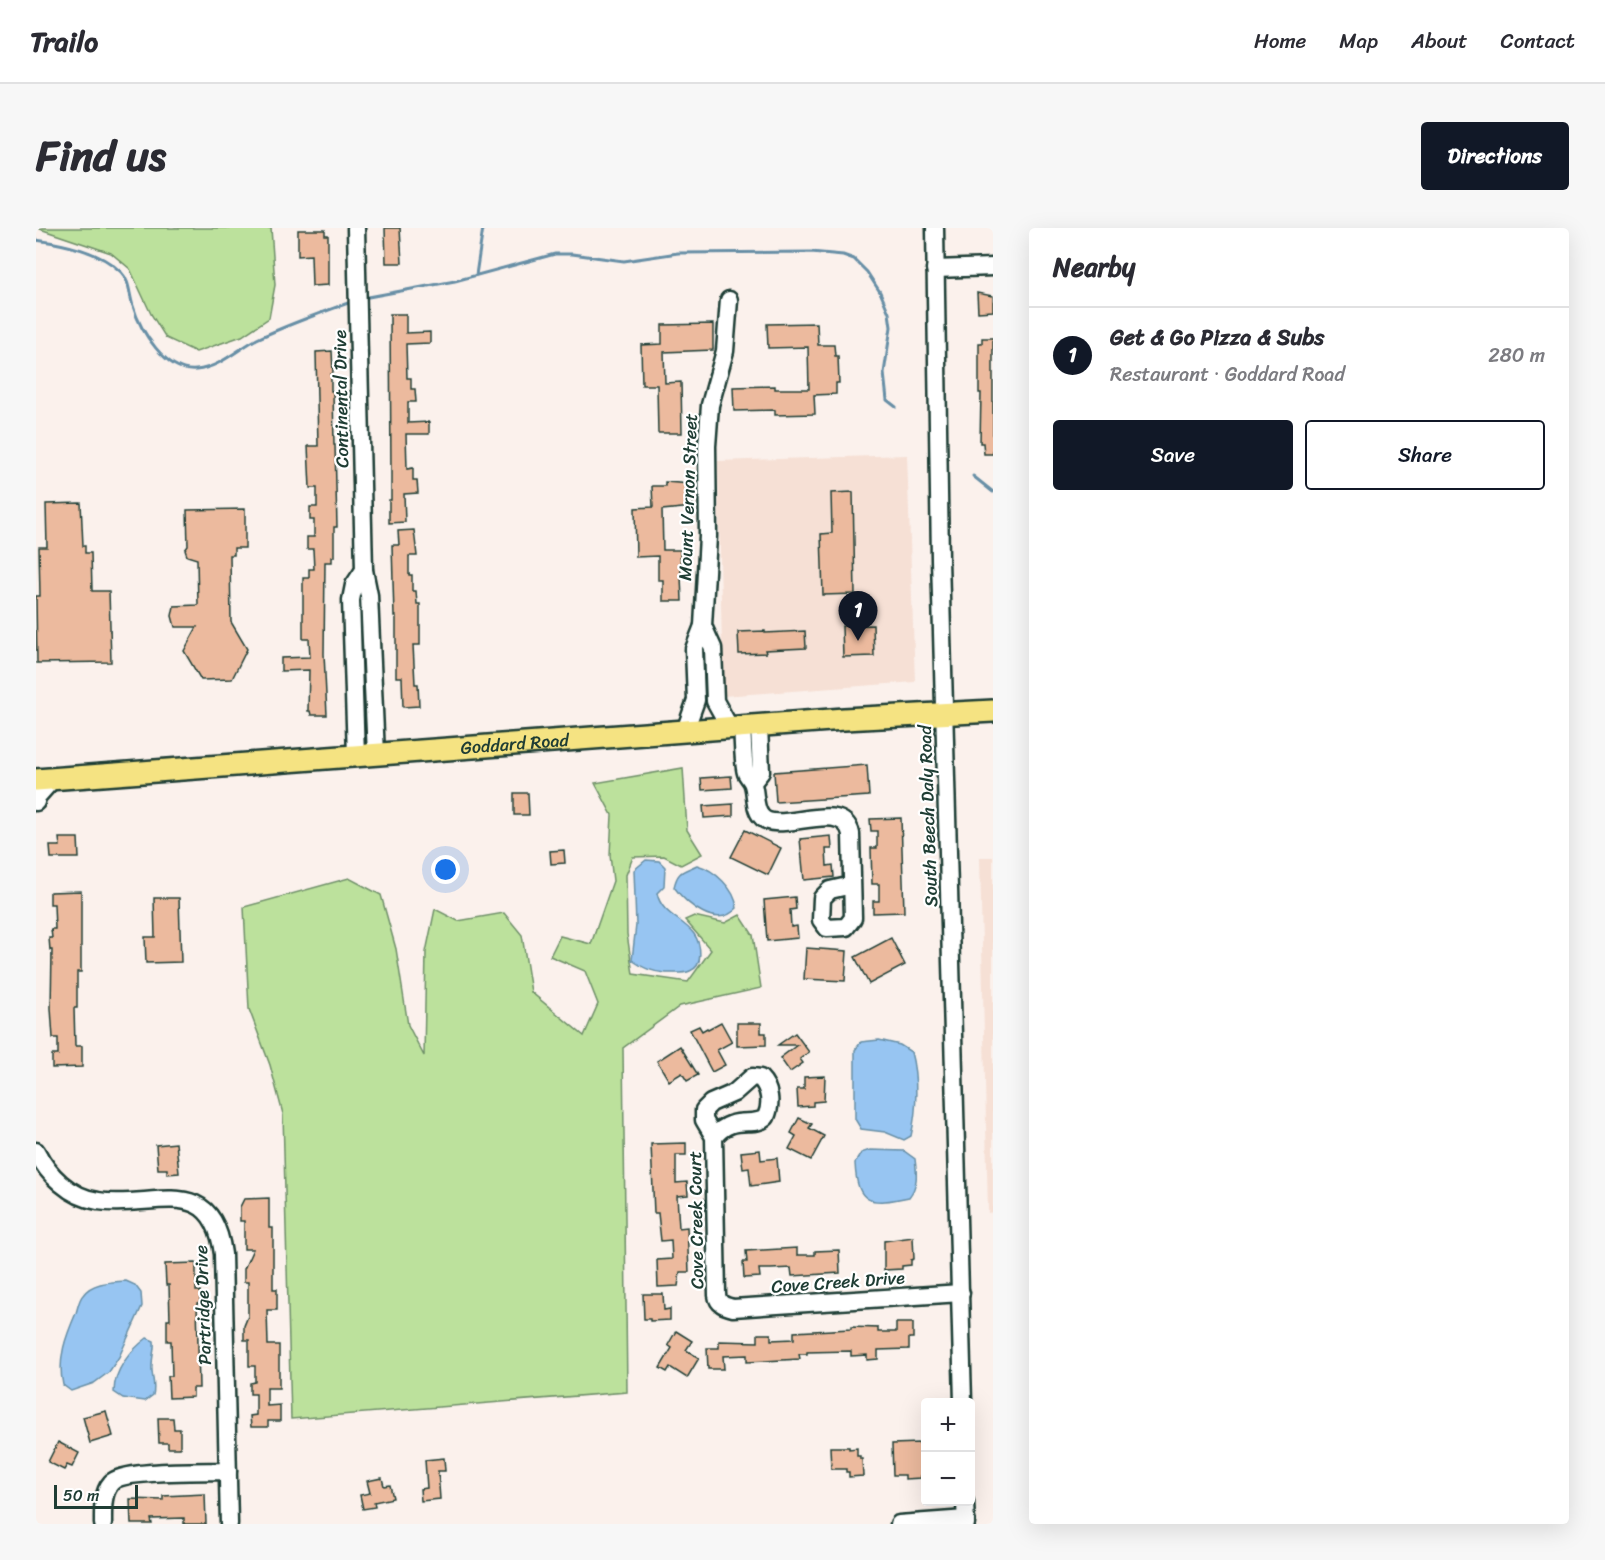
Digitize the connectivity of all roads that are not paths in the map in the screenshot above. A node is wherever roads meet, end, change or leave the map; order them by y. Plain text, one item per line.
1 (356, 228) edge
2 (935, 228) edge
3 (993, 267) edge
4 (934, 269) junction
5 (729, 300) dead end
6 (703, 626) junction
7 (993, 711) edge
8 (944, 713) junction
9 (744, 727) junction
10 (685, 731) junction
11 (366, 755) junction
12 (45, 779) edge
13 (36, 802) edge
14 (852, 885) dead end
15 (714, 1137) dead end
16 (36, 1151) edge
17 (961, 1293) junction
18 (719, 1301) joint
19 (963, 1398) edge
20 (228, 1471) junction
21 (965, 1506) edge
22 (966, 1522) edge
23 (103, 1524) edge
24 (229, 1524) edge
25 (899, 1524) edge

1 - 11 street, Continental Drive
2 - 4 street, South Beech Daly Road
3 - 4 street
4 - 8 street, South Beech Daly Road
5 - 6 street, Mount Vernon Street
6 - 9 street, Mount Vernon Street
6 - 10 street, Mount Vernon Street
7 - 8 main road, Goddard Road
8 - 9 main road, Goddard Road
8 - 17 street, South Beech Daly Road
9 - 10 main road, Goddard Road
9 - 14 street
10 - 11 main road, Goddard Road
11 - 12 main road, Goddard Road
12 - 13 street
15 - 18 street, Cove Creek Court
16 - 20 street, Partridge Drive
17 - 18 street, Cove Creek Drive
17 - 19 street, South Beech Daly Road
20 - 23 street
20 - 24 street, Partridge Drive
21 - 22 street
22 - 25 street

